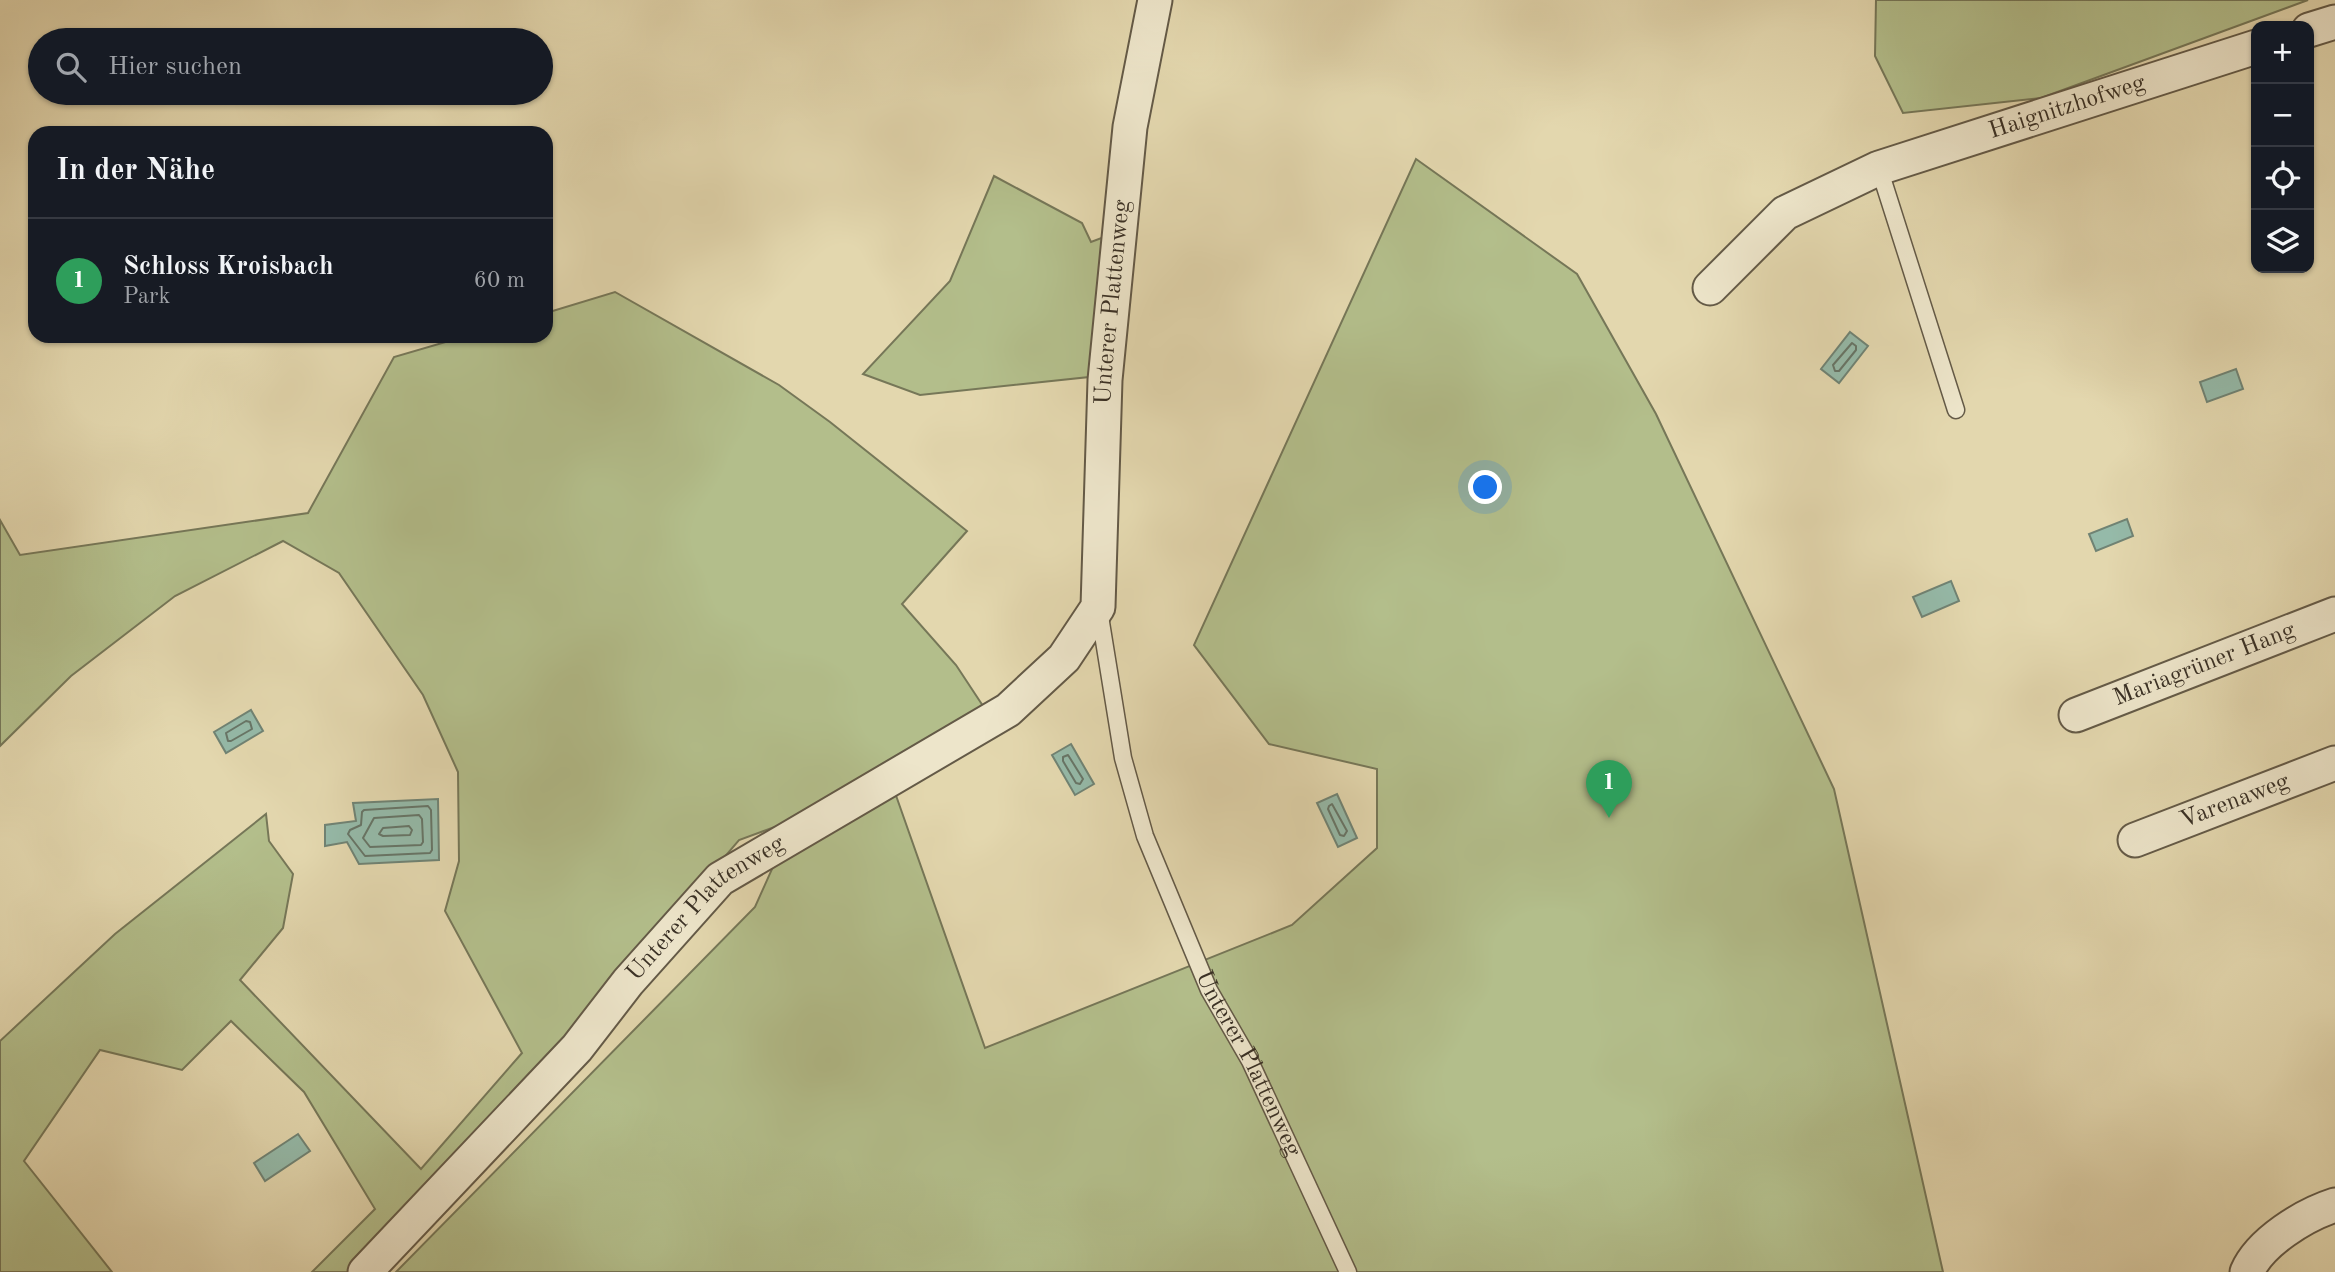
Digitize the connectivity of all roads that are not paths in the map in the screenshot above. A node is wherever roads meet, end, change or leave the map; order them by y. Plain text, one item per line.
1 (1155, 0) edge
2 (2335, 22) edge
3 (2314, 28) edge
4 (2251, 49) edge
5 (1879, 168) junction
6 (1710, 288) dead end
7 (1956, 410) dead end
8 (1098, 607) junction
9 (2335, 614) edge
10 (2076, 715) dead end
11 (2335, 763) edge
12 (2134, 840) dead end
13 (2335, 1205) edge
14 (365, 1272) edge
15 (1348, 1272) edge
16 (2247, 1272) edge

1 - 8 street, Unterer Plattenweg
2 - 3 street
4 - 5 street, Haignitzhofweg
5 - 6 street, Haignitzhofweg
5 - 7 lane
8 - 14 street, Unterer Plattenweg
8 - 15 lane, Unterer Plattenweg
9 - 10 street, Mariagrüner Hang
11 - 12 street, Varenaweg
13 - 16 street

